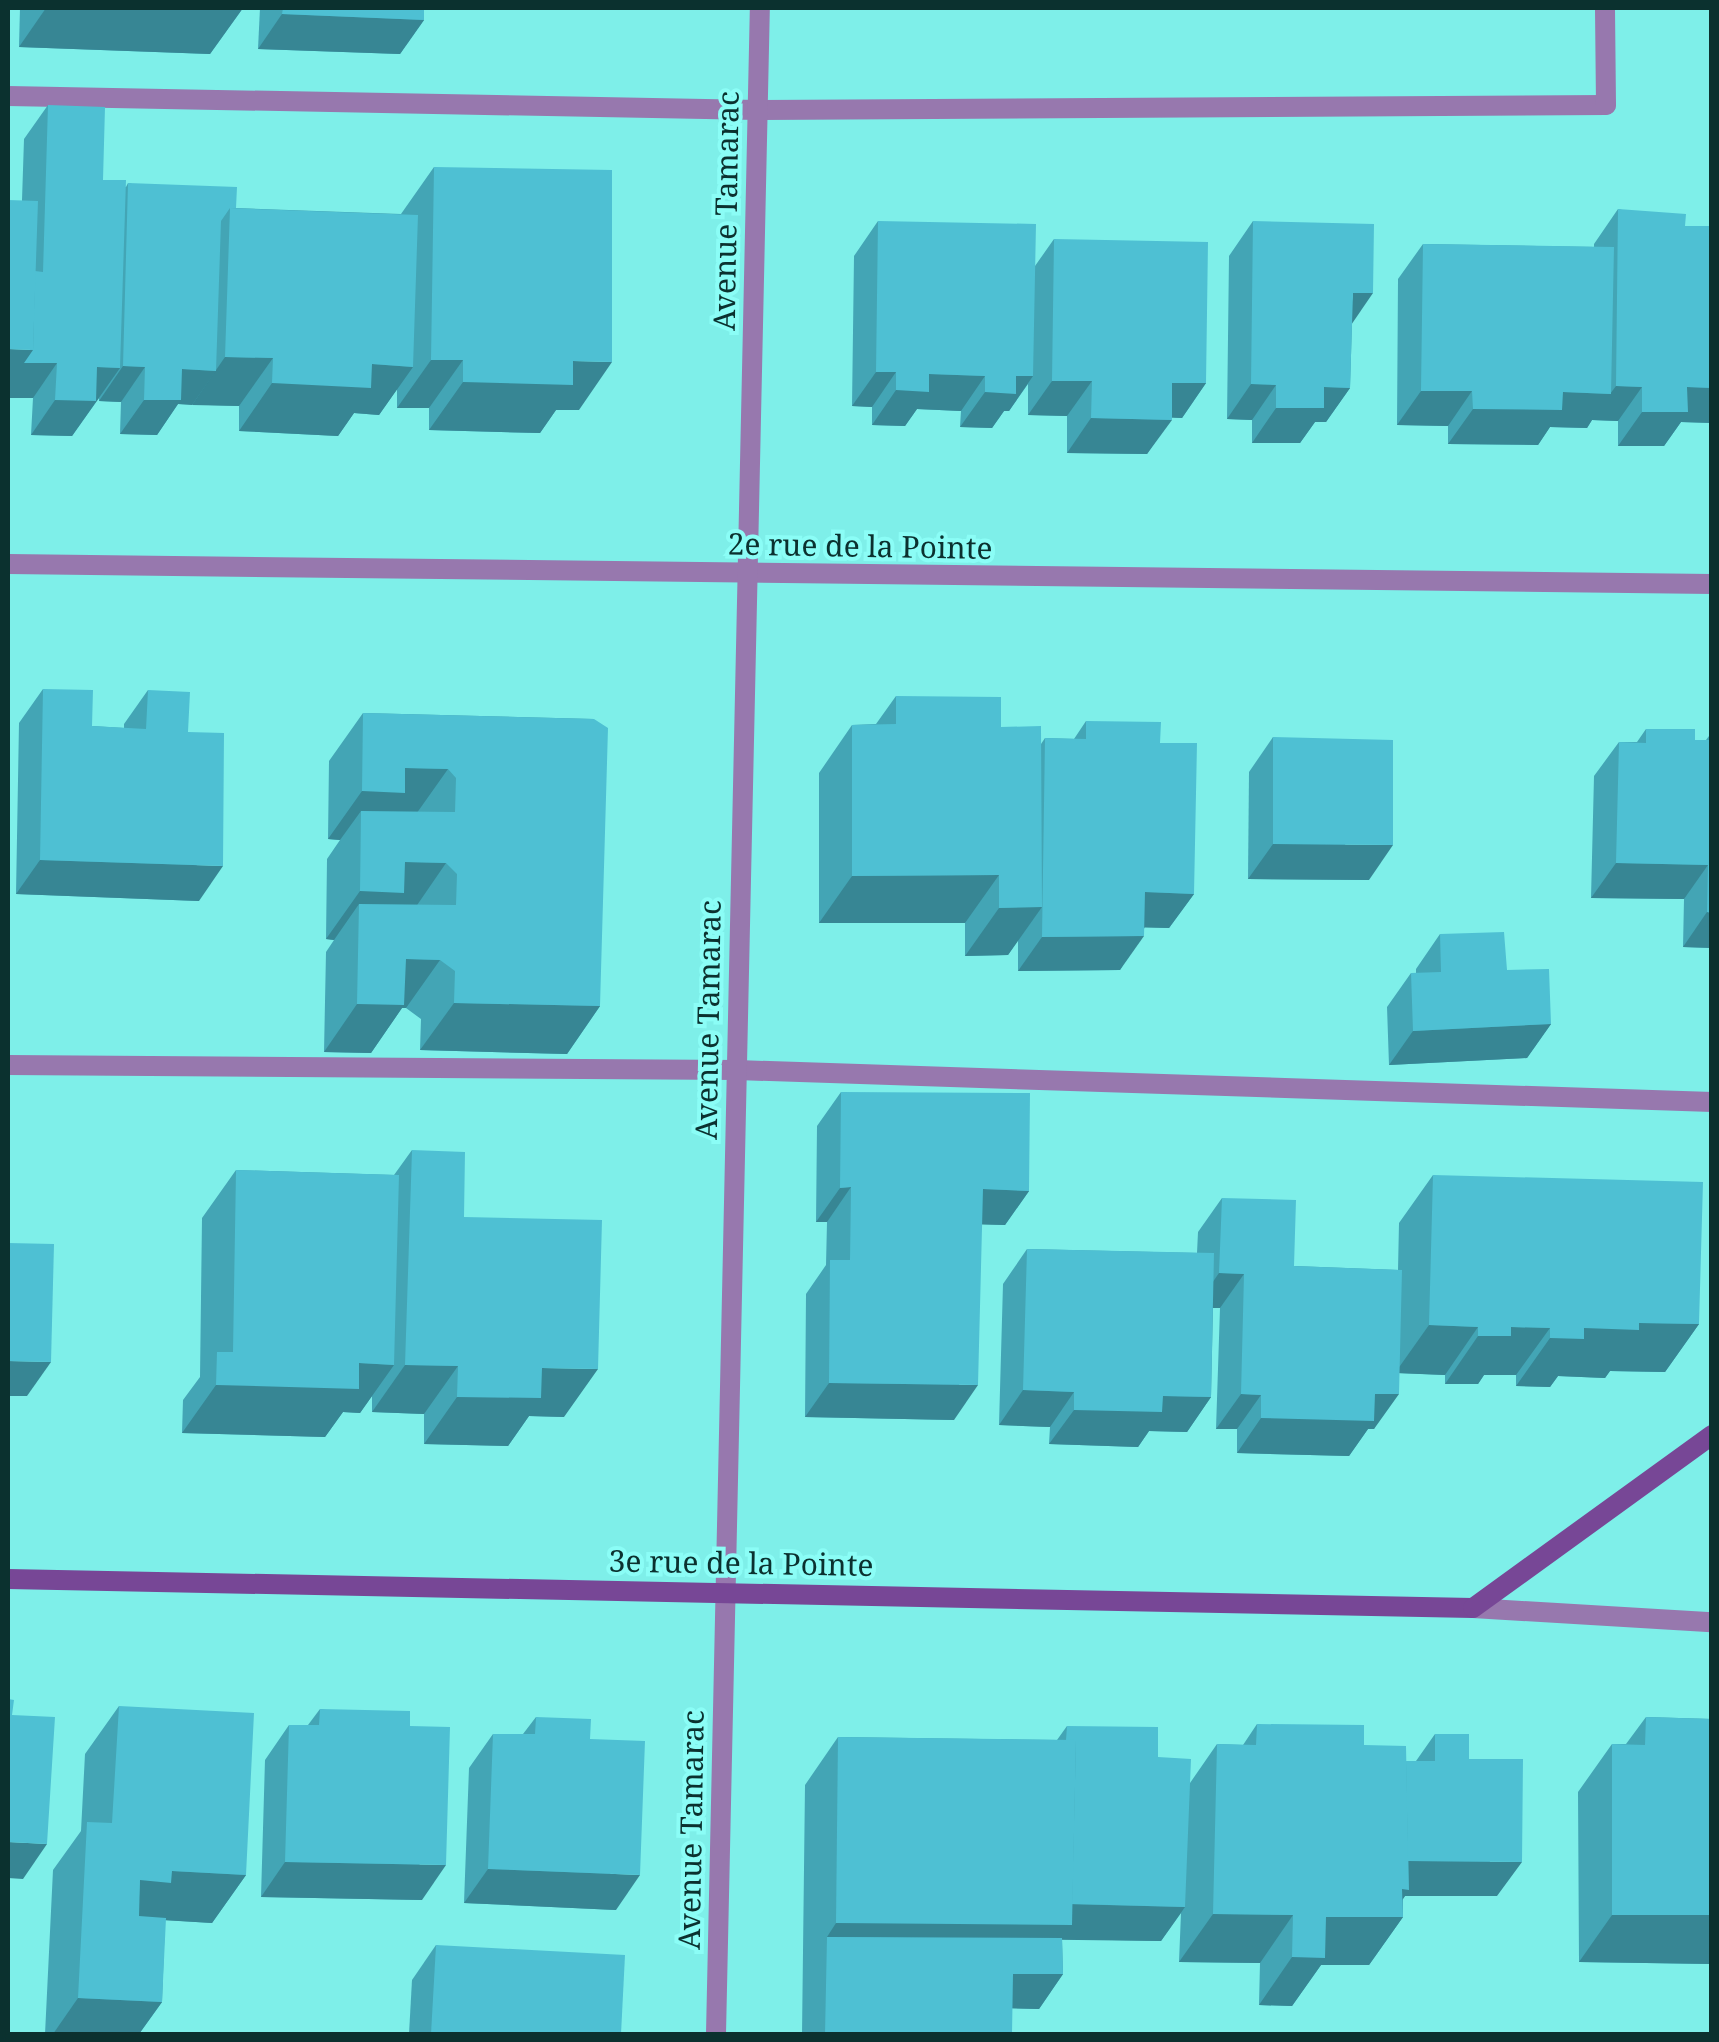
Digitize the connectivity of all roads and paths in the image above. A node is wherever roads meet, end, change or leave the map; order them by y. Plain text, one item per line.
1 (760, 8) edge
2 (1605, 8) edge
3 (8, 96) edge
4 (758, 110) junction
5 (8, 564) edge
6 (748, 574) junction
7 (1712, 584) edge
8 (8, 1065) edge
9 (737, 1070) junction
10 (1712, 1102) edge
11 (1712, 1435) edge
12 (8, 1579) edge
13 (726, 1593) junction
14 (1474, 1608) junction
15 (1712, 1622) edge
16 (716, 2034) edge

1 - 4 street, Avenue Tamarac
2 - 4 street
3 - 4 street
4 - 6 street, Avenue Tamarac
5 - 6 street, 2e rue de la Pointe
6 - 7 street, 2e rue de la Pointe
6 - 9 street, Avenue Tamarac
8 - 9 street
9 - 10 street
9 - 13 street, Avenue Tamarac
11 - 14 street
12 - 13 street, 3e rue de la Pointe
13 - 14 street, 3e rue de la Pointe
13 - 16 street, Avenue Tamarac
14 - 15 street, 3e rue de la Pointe

